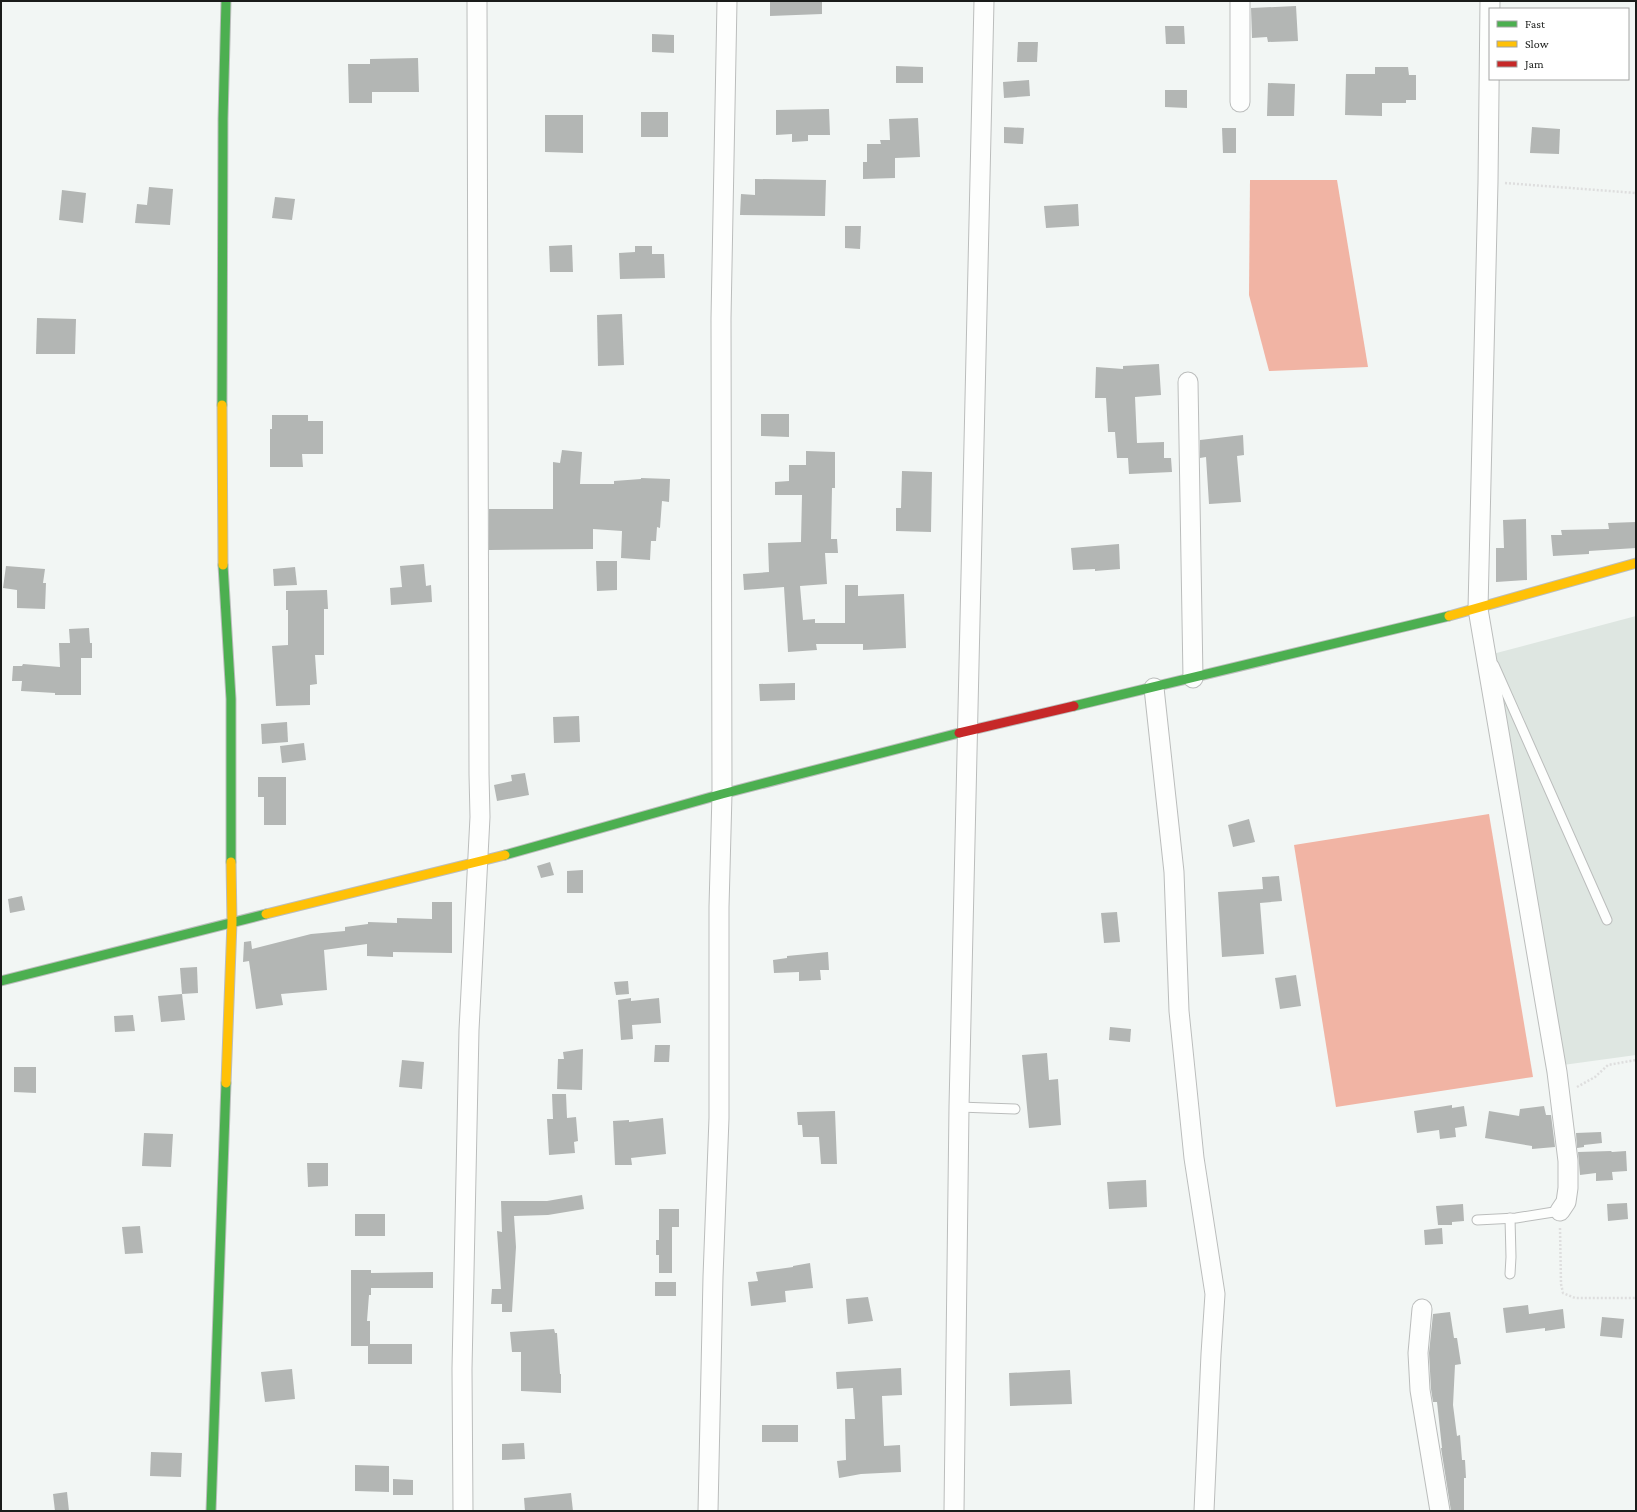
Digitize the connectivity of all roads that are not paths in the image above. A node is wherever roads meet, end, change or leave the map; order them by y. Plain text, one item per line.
1 (226, 1) edge
2 (477, 1) edge
3 (727, 1) edge
4 (984, 1) edge
5 (1240, 1) edge
6 (1489, 80) edge
7 (1240, 102) dead end
8 (1188, 382) dead end
9 (1636, 564) edge
10 (1479, 614) junction
11 (1484, 644) junction
12 (1192, 678) junction
13 (1154, 688) junction
14 (966, 731) junction
15 (722, 794) junction
16 (478, 863) junction
17 (1607, 920) dead end
18 (232, 922) junction
19 (1, 981) edge
20 (958, 1107) junction
21 (1015, 1110) dead end
22 (1560, 1211) joint
23 (1510, 1218) junction
24 (1477, 1220) dead end
25 (1510, 1274) dead end
26 (1422, 1309) dead end
27 (211, 1511) edge
28 (463, 1511) edge
29 (708, 1511) edge
30 (954, 1511) edge
31 (1204, 1511) edge
32 (1440, 1511) edge

1 - 18 street
2 - 16 street
3 - 15 street
4 - 14 street
5 - 7 street
6 - 10 street
8 - 12 street
9 - 10 street
10 - 11 street
10 - 12 street
11 - 17 lane
11 - 22 street
12 - 13 street
13 - 14 street
13 - 31 street
14 - 15 street
14 - 20 street
15 - 16 street
15 - 29 street
16 - 18 street
16 - 28 street
18 - 19 street
18 - 27 street
20 - 21 lane
20 - 30 street
22 - 23 lane
23 - 24 lane
23 - 25 lane
26 - 32 street

